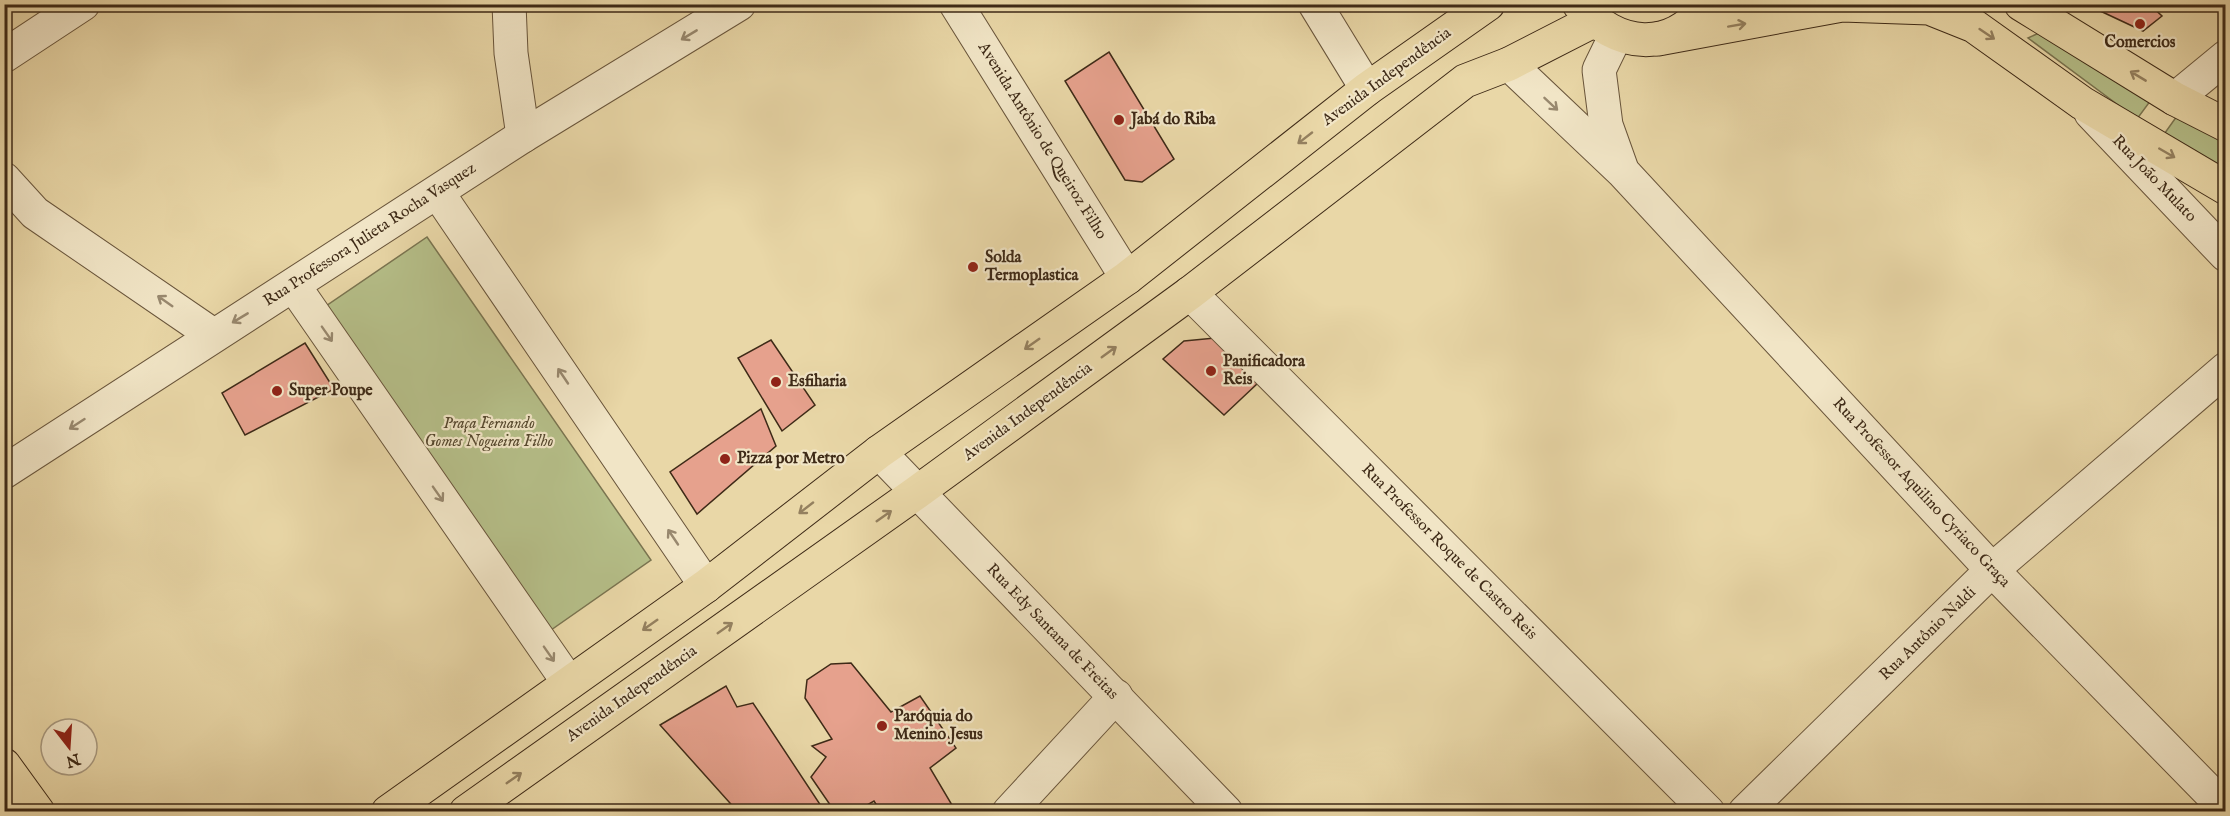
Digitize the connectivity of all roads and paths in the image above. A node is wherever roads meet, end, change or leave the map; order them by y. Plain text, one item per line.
1 (84, 4) edge
2 (509, 4) edge
3 (739, 4) edge
4 (956, 4) edge
5 (1316, 4) edge
6 (1488, 4) edge
7 (1708, 4) edge
8 (2021, 4) edge
9 (1596, 20) edge
10 (1658, 39) junction
11 (4, 57) edge
12 (2226, 57) edge
13 (1509, 64) junction
14 (1367, 90) junction
15 (2175, 99) junction
16 (2082, 103) junction
17 (2226, 125) edge
18 (523, 136) junction
19 (1623, 172) junction
20 (4, 179) edge
21 (2226, 188) edge
22 (438, 193) junction
23 (2226, 255) edge
24 (1127, 278) junction
25 (294, 285) junction
26 (1190, 293) junction
27 (213, 335) junction
28 (2226, 369) edge
29 (879, 452) junction
30 (4, 472) edge
31 (916, 493) junction
32 (1992, 570) junction
33 (706, 586) junction
34 (569, 683) junction
35 (1116, 696) junction
36 (4, 765) edge
37 (2226, 809) edge
38 (471, 810) edge
39 (38, 812) edge
40 (388, 812) edge
41 (1009, 812) edge
42 (1226, 812) edge
43 (1708, 812) edge
44 (1745, 812) edge

1 - 11 street
2 - 18 street
3 -> 18 street, Rua Professora Julieta Rocha Vasquez
4 - 24 street, Avenida Antônio de Queiroz Filho
5 - 14 street
6 - 14 main road, Avenida Independência
7 - 10 main road
15 -> 8 main road
9 - 10 main road
9 - 13 main road, Avenida Independência
9 - 19 street, Rua Professor Aquilino Cyriaco Graça
10 -> 16 main road
12 - 15 street
13 -> 19 street, Rua Professor Aquilino Cyriaco Graça
13 - 26 main road, Avenida Independência
14 -> 24 main road, Avenida Independência
15 - 17 main road
16 -> 21 main road
16 - 23 street, Rua João Mulato
18 - 22 street, Rua Professora Julieta Rocha Vasquez
19 - 32 street, Rua Professor Aquilino Cyriaco Graça
27 -> 20 street
22 - 25 street, Rua Professora Julieta Rocha Vasquez
33 -> 22 street
24 -> 29 main road, Avenida Independência
25 -> 27 street, Rua Professora Julieta Rocha Vasquez
25 -> 34 street
31 -> 26 main road, Avenida Independência
26 - 43 street, Rua Professor Roque de Castro Reis
27 -> 30 street, Rua Professora Julieta Rocha Vasquez
28 - 32 street, Rua Antônio Naldi
29 - 31 street, Rua Edy Santana de Freitas
29 -> 33 main road, Avenida Independência
31 - 35 street, Rua Edy Santana de Freitas
38 -> 31 main road, Avenida Independência
32 - 37 street, Rua Professor Aquilino Cyriaco Graça
32 - 44 street, Rua Antônio Naldi
33 -> 34 main road, Avenida Independência
34 - 40 main road, Avenida Independência
35 - 41 street
35 - 42 street, Rua Edy Santana de Freitas
36 - 39 main road

